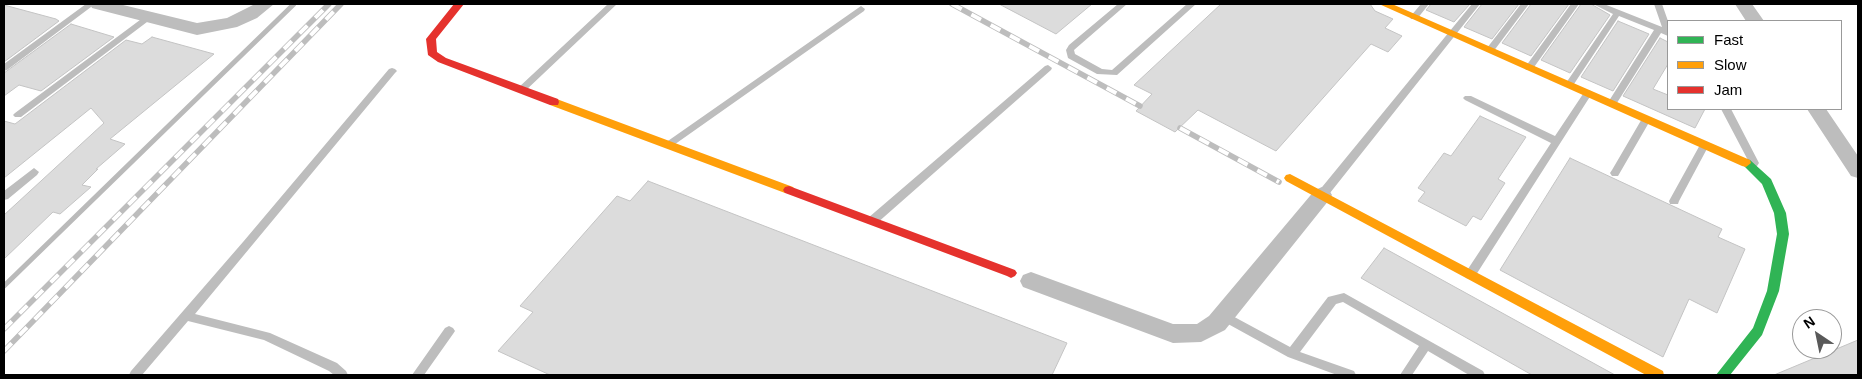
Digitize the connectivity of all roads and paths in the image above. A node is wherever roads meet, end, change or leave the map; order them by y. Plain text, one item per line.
1 (92, 4) edge
2 (98, 4) edge
3 (266, 4) edge
4 (460, 4) edge
5 (613, 4) edge
6 (1122, 4) edge
7 (1192, 4) edge
8 (1384, 4) edge
9 (1425, 4) edge
10 (1476, 4) edge
11 (1526, 4) edge
12 (1575, 4) edge
13 (1596, 4) edge
14 (1658, 4) edge
15 (1743, 4) edge
16 (861, 9) dead end
17 (1618, 12) junction
18 (148, 17) junction
19 (1414, 17) junction
20 (1754, 20) edge
21 (1659, 29) junction
22 (1667, 30) edge
23 (1451, 33) junction
24 (1667, 33) edge
25 (1490, 50) junction
26 (4, 68) edge
27 (1048, 68) dead end
28 (1530, 68) junction
29 (392, 72) dead end
30 (1569, 85) junction
31 (521, 90) junction
32 (1588, 94) junction
33 (1468, 98) dead end
34 (1612, 104) junction
35 (1727, 110) edge
36 (1817, 110) edge
37 (18, 115) dead end
38 (1646, 119) junction
39 (1556, 141) junction
40 (668, 145) junction
41 (1704, 145) junction
42 (1858, 171) edge
43 (34, 172) dead end
44 (1615, 172) dead end
45 (1759, 174) junction
46 (1290, 178) dead end
47 (1322, 195) junction
48 (4, 196) edge
49 (1674, 202) dead end
50 (872, 221) junction
51 (1470, 275) junction
52 (1021, 277) joint
53 (186, 316) junction
54 (1223, 316) junction
55 (449, 331) dead end
56 (1426, 344) junction
57 (1292, 354) junction
58 (135, 375) edge
59 (342, 375) edge
60 (418, 375) edge
61 (1350, 375) edge
62 (1406, 375) edge
63 (1479, 375) edge
64 (1658, 375) edge
65 (1722, 375) edge

1 - 26 lane
2 - 18 street
3 - 18 street
4 - 31 street
5 - 31 lane
6 - 7 lane
8 - 19 street
9 - 19 lane
10 - 23 lane
11 - 25 lane
12 - 28 lane
13 - 17 lane
14 - 22 lane
15 - 20 street
16 - 40 lane
17 - 21 lane
17 - 30 lane
18 - 37 lane
19 - 23 street
21 - 24 lane
21 - 34 lane
23 - 25 street
23 - 47 lane
25 - 28 street
27 - 50 lane
28 - 30 street
29 - 53 lane
30 - 32 street
31 - 40 street
32 - 34 street
32 - 39 lane
33 - 39 lane
34 - 38 street
35 - 45 lane
36 - 42 street
38 - 41 street
38 - 44 lane
39 - 51 lane
40 - 50 street
41 - 45 street
41 - 49 lane
43 - 48 lane
45 - 65 street
46 - 47 street
47 - 51 street
47 - 54 street
50 - 52 street
51 - 64 street
52 - 54 street
53 - 58 lane
53 - 59 lane
54 - 57 lane
55 - 60 lane
56 - 57 lane
56 - 62 lane
56 - 63 lane
57 - 61 lane

